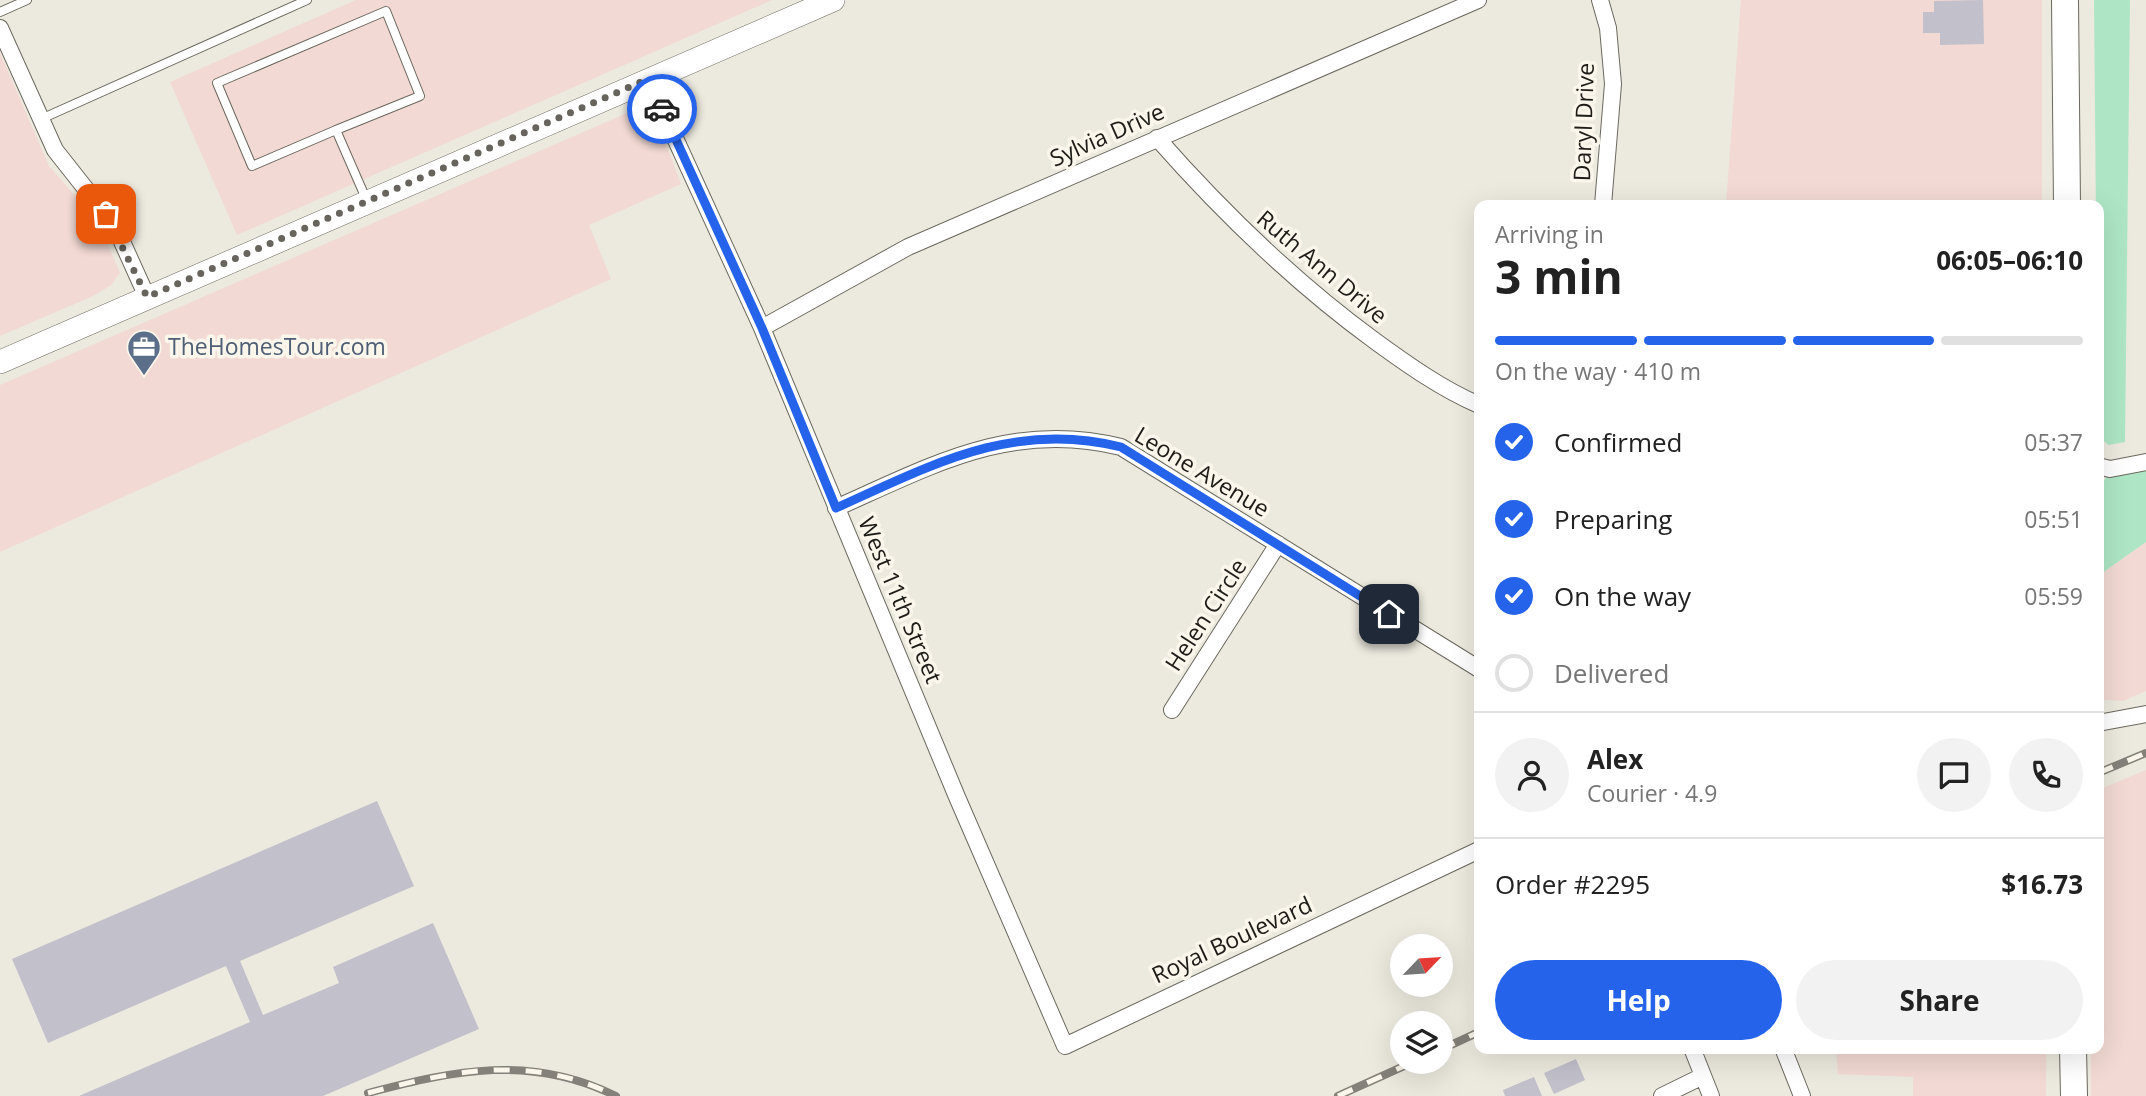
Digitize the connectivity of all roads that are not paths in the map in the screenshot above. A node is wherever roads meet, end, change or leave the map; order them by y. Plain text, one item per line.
1 (27, 0) edge
2 (307, 0) edge
3 (833, 0) edge
4 (1478, 0) edge
5 (1601, 0) edge
6 (2065, 0) edge
7 (0, 12) edge
8 (0, 28) edge
9 (648, 79) junction
10 (41, 119) junction
11 (337, 130) junction
12 (1157, 138) junction
13 (1603, 200) edge
14 (2067, 200) edge
15 (367, 201) junction
16 (147, 297) junction
17 (762, 328) junction
18 (0, 362) edge
19 (1474, 402) edge
20 (2146, 462) edge
21 (2104, 468) edge
22 (836, 508) junction
23 (1278, 544) junction
24 (1474, 666) edge
25 (1172, 710) dead end
26 (2146, 714) edge
27 (2104, 722) edge
28 (1474, 852) edge
29 (1039, 986) joint
30 (1694, 1054) edge
31 (1785, 1054) edge
32 (2073, 1054) edge
33 (1703, 1076) junction
34 (1662, 1096) edge
35 (1711, 1096) edge
36 (1802, 1096) edge
37 (2074, 1096) edge

1 - 7 lane
2 - 10 lane
3 - 9 main road
4 - 12 street, Sylvia Drive
5 - 13 street, Daryl Drive
6 - 14 highway
8 - 10 street
9 - 15 main road
9 - 17 street, West 11th Street
10 - 16 street
11 - 11 lane
11 - 15 lane
12 - 17 street, Sylvia Drive
12 - 19 street, Ruth Ann Drive
15 - 16 main road
16 - 18 main road
17 - 22 street, West 11th Street
20 - 21 street
22 - 23 street, Leone Avenue
22 - 29 street, West 11th Street
23 - 24 street, Leone Avenue
23 - 25 street, Helen Circle
26 - 27 street
28 - 29 street, Royal Boulevard
30 - 33 street
31 - 36 street
32 - 37 highway
33 - 34 street
33 - 35 street

